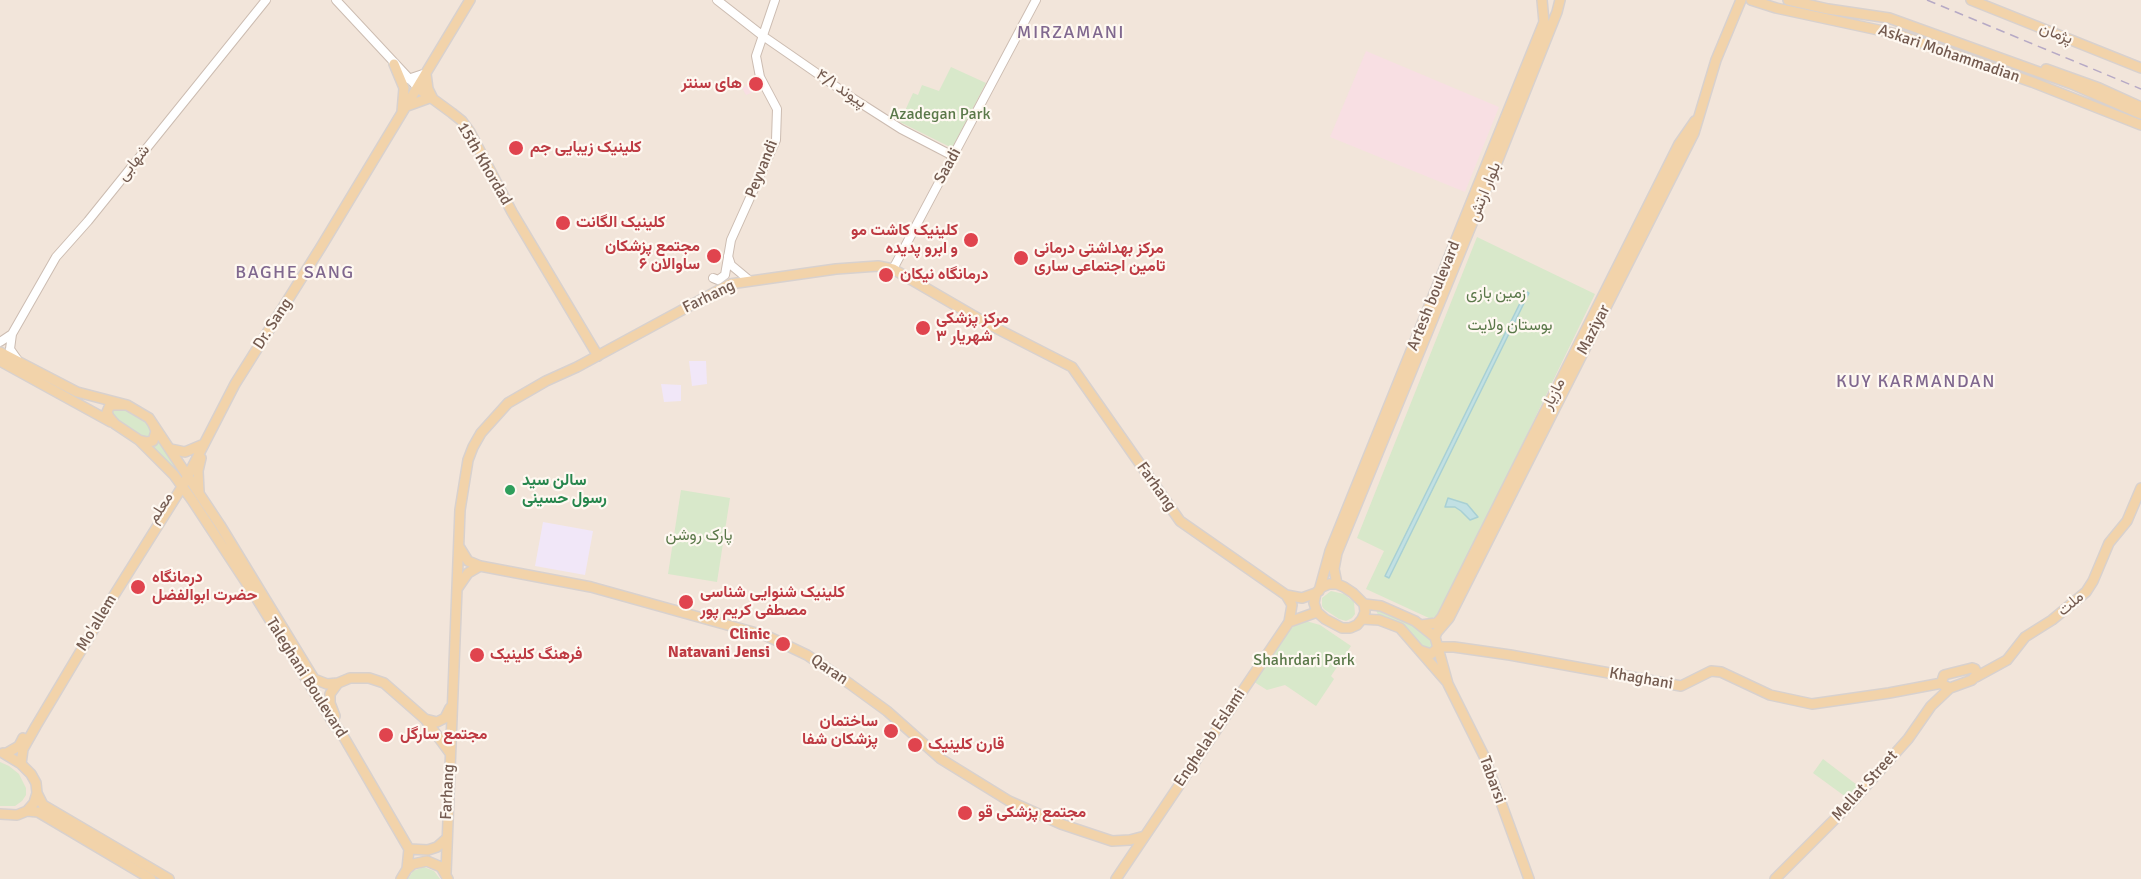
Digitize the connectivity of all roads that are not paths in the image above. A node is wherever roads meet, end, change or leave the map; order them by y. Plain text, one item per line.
1 (266, 0) edge
2 (336, 0) edge
3 (470, 0) edge
4 (717, 0) edge
5 (775, 0) edge
6 (1036, 0) edge
7 (1542, 0) edge
8 (1560, 0) edge
9 (1566, 0) edge
10 (1730, 0) edge
11 (1741, 0) edge
12 (1751, 0) edge
13 (1788, 0) edge
14 (1971, 0) edge
15 (1557, 12) junction
16 (1736, 14) junction
17 (767, 24) junction
18 (751, 26) junction
19 (763, 36) junction
20 (774, 43) junction
21 (758, 49) junction
22 (2108, 54) junction
23 (2141, 62) edge
24 (394, 64) junction
25 (2016, 64) junction
26 (2141, 68) edge
27 (2037, 72) junction
28 (426, 73) junction
29 (408, 79) junction
30 (2032, 82) junction
31 (417, 88) junction
32 (432, 97) junction
33 (404, 110) junction
34 (2141, 110) edge
35 (2141, 125) edge
36 (953, 156) junction
37 (1488, 174) junction
38 (727, 255) junction
39 (893, 269) junction
40 (713, 278) dead end
41 (749, 280) junction
42 (12, 334) junction
43 (0, 342) edge
44 (0, 352) edge
45 (598, 356) junction
46 (0, 361) edge
47 (22, 364) junction
48 (88, 395) junction
49 (127, 405) junction
50 (89, 409) junction
51 (115, 424) junction
52 (153, 424) junction
53 (139, 440) junction
54 (1535, 440) junction
55 (204, 444) junction
56 (1376, 448) junction
57 (171, 449) junction
58 (174, 475) junction
59 (187, 477) junction
60 (182, 487) junction
61 (2141, 488) edge
62 (199, 493) junction
63 (192, 500) junction
64 (169, 507) junction
65 (459, 544) junction
66 (480, 566) junction
67 (1337, 584) junction
68 (1317, 592) junction
69 (455, 594) junction
70 (1286, 595) junction
71 (1364, 604) junction
72 (1317, 612) junction
73 (1362, 619) junction
74 (1289, 621) junction
75 (1421, 625) junction
76 (1435, 638) junction
77 (1439, 647) junction
78 (1419, 650) junction
79 (1974, 673) junction
80 (338, 683) junction
81 (1449, 684) junction
82 (1946, 686) junction
83 (453, 700) junction
84 (425, 719) junction
85 (342, 734) junction
86 (3, 753) edge
87 (450, 753) junction
88 (21, 764) junction
89 (37, 793) junction
90 (27, 811) junction
91 (0, 814) edge
92 (1145, 836) junction
93 (446, 839) junction
94 (107, 848) junction
95 (409, 849) junction
96 (407, 869) junction
97 (447, 876) edge
98 (151, 879) edge
99 (169, 879) edge
100 (401, 879) edge
101 (1116, 879) edge
102 (1529, 879) edge
103 (1775, 879) edge

1 - 42 street, شهابی
2 - 24 street, 15th Khordad
3 - 28 main road, Dr. Sang
4 - 18 street, پیوند ۴/۱
5 - 17 street
6 - 36 street, Saadi
7 - 37 main road
8 - 15 main road, بلوار ارتش
9 - 15 main road
10 - 16 main road
11 - 16 main road, Maziyar
12 - 30 main road, Askari Mohammadian
13 - 25 main road, Askari Mohammadian
14 - 22 main road, پژمان
15 - 37 main road, بلوار ارتش
16 - 54 main road, Maziyar
17 - 18 street
17 - 19 street
17 - 20 street
18 - 19 street, پیوند ۴/۱
19 - 20 street, پیوند ۴/۱
19 - 21 street
20 - 21 street
20 - 36 street, پیوند ۴/۱
21 - 38 street, Peyvandi
22 - 23 main road
22 - 26 main road, پژمان
24 - 29 street, 15th Khordad
24 - 33 main road
25 - 27 main road, Askari Mohammadian
25 - 34 main road
27 - 30 main road
27 - 34 main road, Askari Mohammadian
28 - 29 street
28 - 31 main road, Dr. Sang
28 - 32 main road
29 - 31 street, 15th Khordad
30 - 35 main road, Askari Mohammadian
31 - 32 main road, 15th Khordad
31 - 33 main road, Dr. Sang
32 - 33 main road
32 - 45 main road, 15th Khordad
33 - 55 main road, Dr. Sang
36 - 39 street, Saadi
37 - 56 main road, بلوار ارتش
38 - 40 street, Peyvandi
38 - 41 street
39 - 41 main road, Farhang
39 - 70 main road, Farhang
41 - 45 main road, Farhang
42 - 43 street
42 - 47 street
44 - 47 main road
45 - 65 main road, Farhang
46 - 50 main road
47 - 48 main road
48 - 49 main road
48 - 50 main road
49 - 51 main road
49 - 52 main road, Taleghani Boulevard
50 - 51 main road
51 - 53 main road, Taleghani Boulevard
52 - 53 main road
52 - 57 main road, Taleghani Boulevard
53 - 58 main road, Taleghani Boulevard
54 - 75 main road
54 - 76 main road, Maziyar
55 - 57 main road
55 - 59 main road, Dr. Sang
55 - 62 main road
56 - 67 main road, بلوار ارتش
56 - 68 main road
57 - 59 main road, Taleghani Boulevard
58 - 60 main road, Taleghani Boulevard
58 - 86 main road, Mo'allem
59 - 60 main road, Dr. Sang
59 - 62 main road, Taleghani Boulevard
60 - 63 main road, Taleghani Boulevard
60 - 64 main road, Mo'allem
61 - 79 main road, ملت
62 - 80 main road, Taleghani Boulevard
63 - 64 main road
63 - 85 main road, Taleghani Boulevard
64 - 88 main road, Mo'allem
65 - 66 main road
65 - 69 main road, Farhang
66 - 69 main road
66 - 92 main road, Qaran
67 - 68 main road
67 - 71 main road
68 - 70 main road
68 - 72 main road
69 - 83 main road, Farhang
70 - 74 main road
71 - 73 main road
71 - 75 main road, Tabarsi
72 - 73 main road
72 - 74 main road
73 - 78 main road, Tabarsi
74 - 92 main road, Enghelab Eslami
75 - 76 main road, Tabarsi
76 - 77 main road, Tabarsi
77 - 78 main road, Khaghani
77 - 81 main road, Tabarsi
77 - 82 main road, Khaghani
78 - 81 main road, Tabarsi
79 - 82 main road
79 - 82 main road
80 - 84 main road
80 - 85 main road
81 - 102 main road, Tabarsi
82 - 103 main road, Mellat Street
83 - 84 main road
83 - 87 main road, Farhang
84 - 87 main road
85 - 95 main road, Taleghani Boulevard
86 - 88 main road
87 - 93 main road, Farhang
88 - 89 main road
89 - 90 main road
89 - 94 main road
90 - 91 main road
90 - 94 main road
92 - 101 main road, Enghelab Eslami
93 - 95 main road
93 - 97 main road, Farhang
94 - 98 main road
94 - 99 main road
95 - 96 main road
96 - 97 main road
96 - 100 main road

